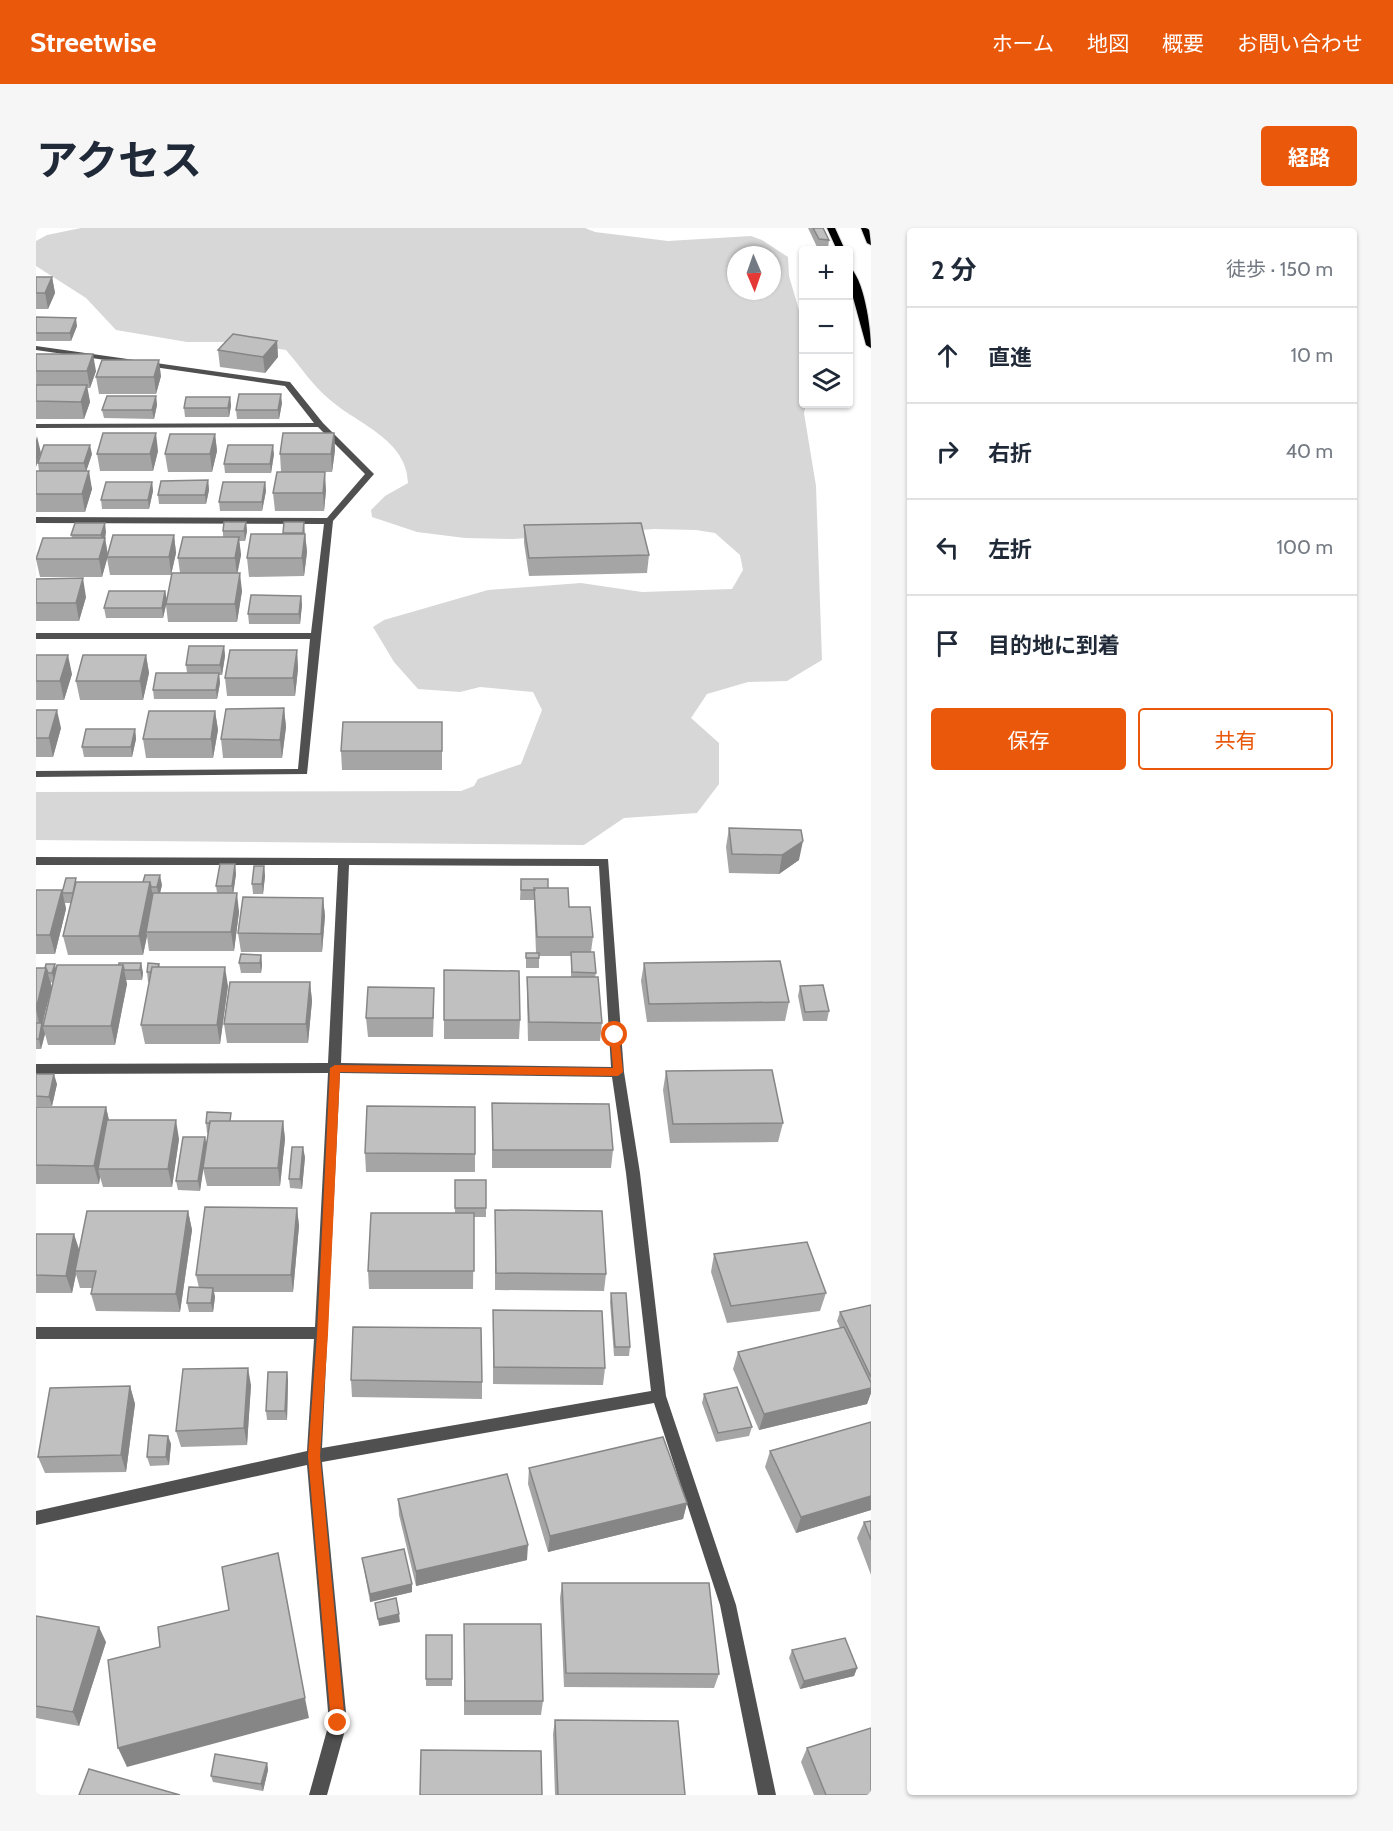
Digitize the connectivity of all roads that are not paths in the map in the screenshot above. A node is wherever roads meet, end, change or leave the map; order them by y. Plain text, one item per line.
1 (831, 228) edge
2 (865, 228) edge
3 (871, 243) edge
4 (839, 246) edge
5 (853, 278) edge
6 (871, 345) edge
7 (36, 348) edge
8 (320, 425) junction
9 (36, 426) edge
10 (36, 520) edge
11 (329, 521) junction
12 (36, 636) edge
13 (315, 636) junction
14 (36, 774) edge
15 (36, 861) edge
16 (344, 863) junction
17 (335, 1068) junction
18 (36, 1069) edge
19 (618, 1072) junction
20 (36, 1334) edge
21 (322, 1334) junction
22 (659, 1396) junction
23 (314, 1456) junction
24 (36, 1518) edge
25 (318, 1795) edge
26 (768, 1795) edge

1 - 4 main road
2 - 3 main road
5 - 6 main road
7 - 8 street
8 - 9 street
8 - 11 street
10 - 11 street
11 - 13 street
12 - 13 street
13 - 14 street
15 - 16 street
16 - 17 street
16 - 19 street
17 - 18 street
17 - 19 street
17 - 21 street
19 - 22 street
20 - 21 street
21 - 23 street
22 - 23 street
22 - 26 street
23 - 24 street
23 - 25 street

